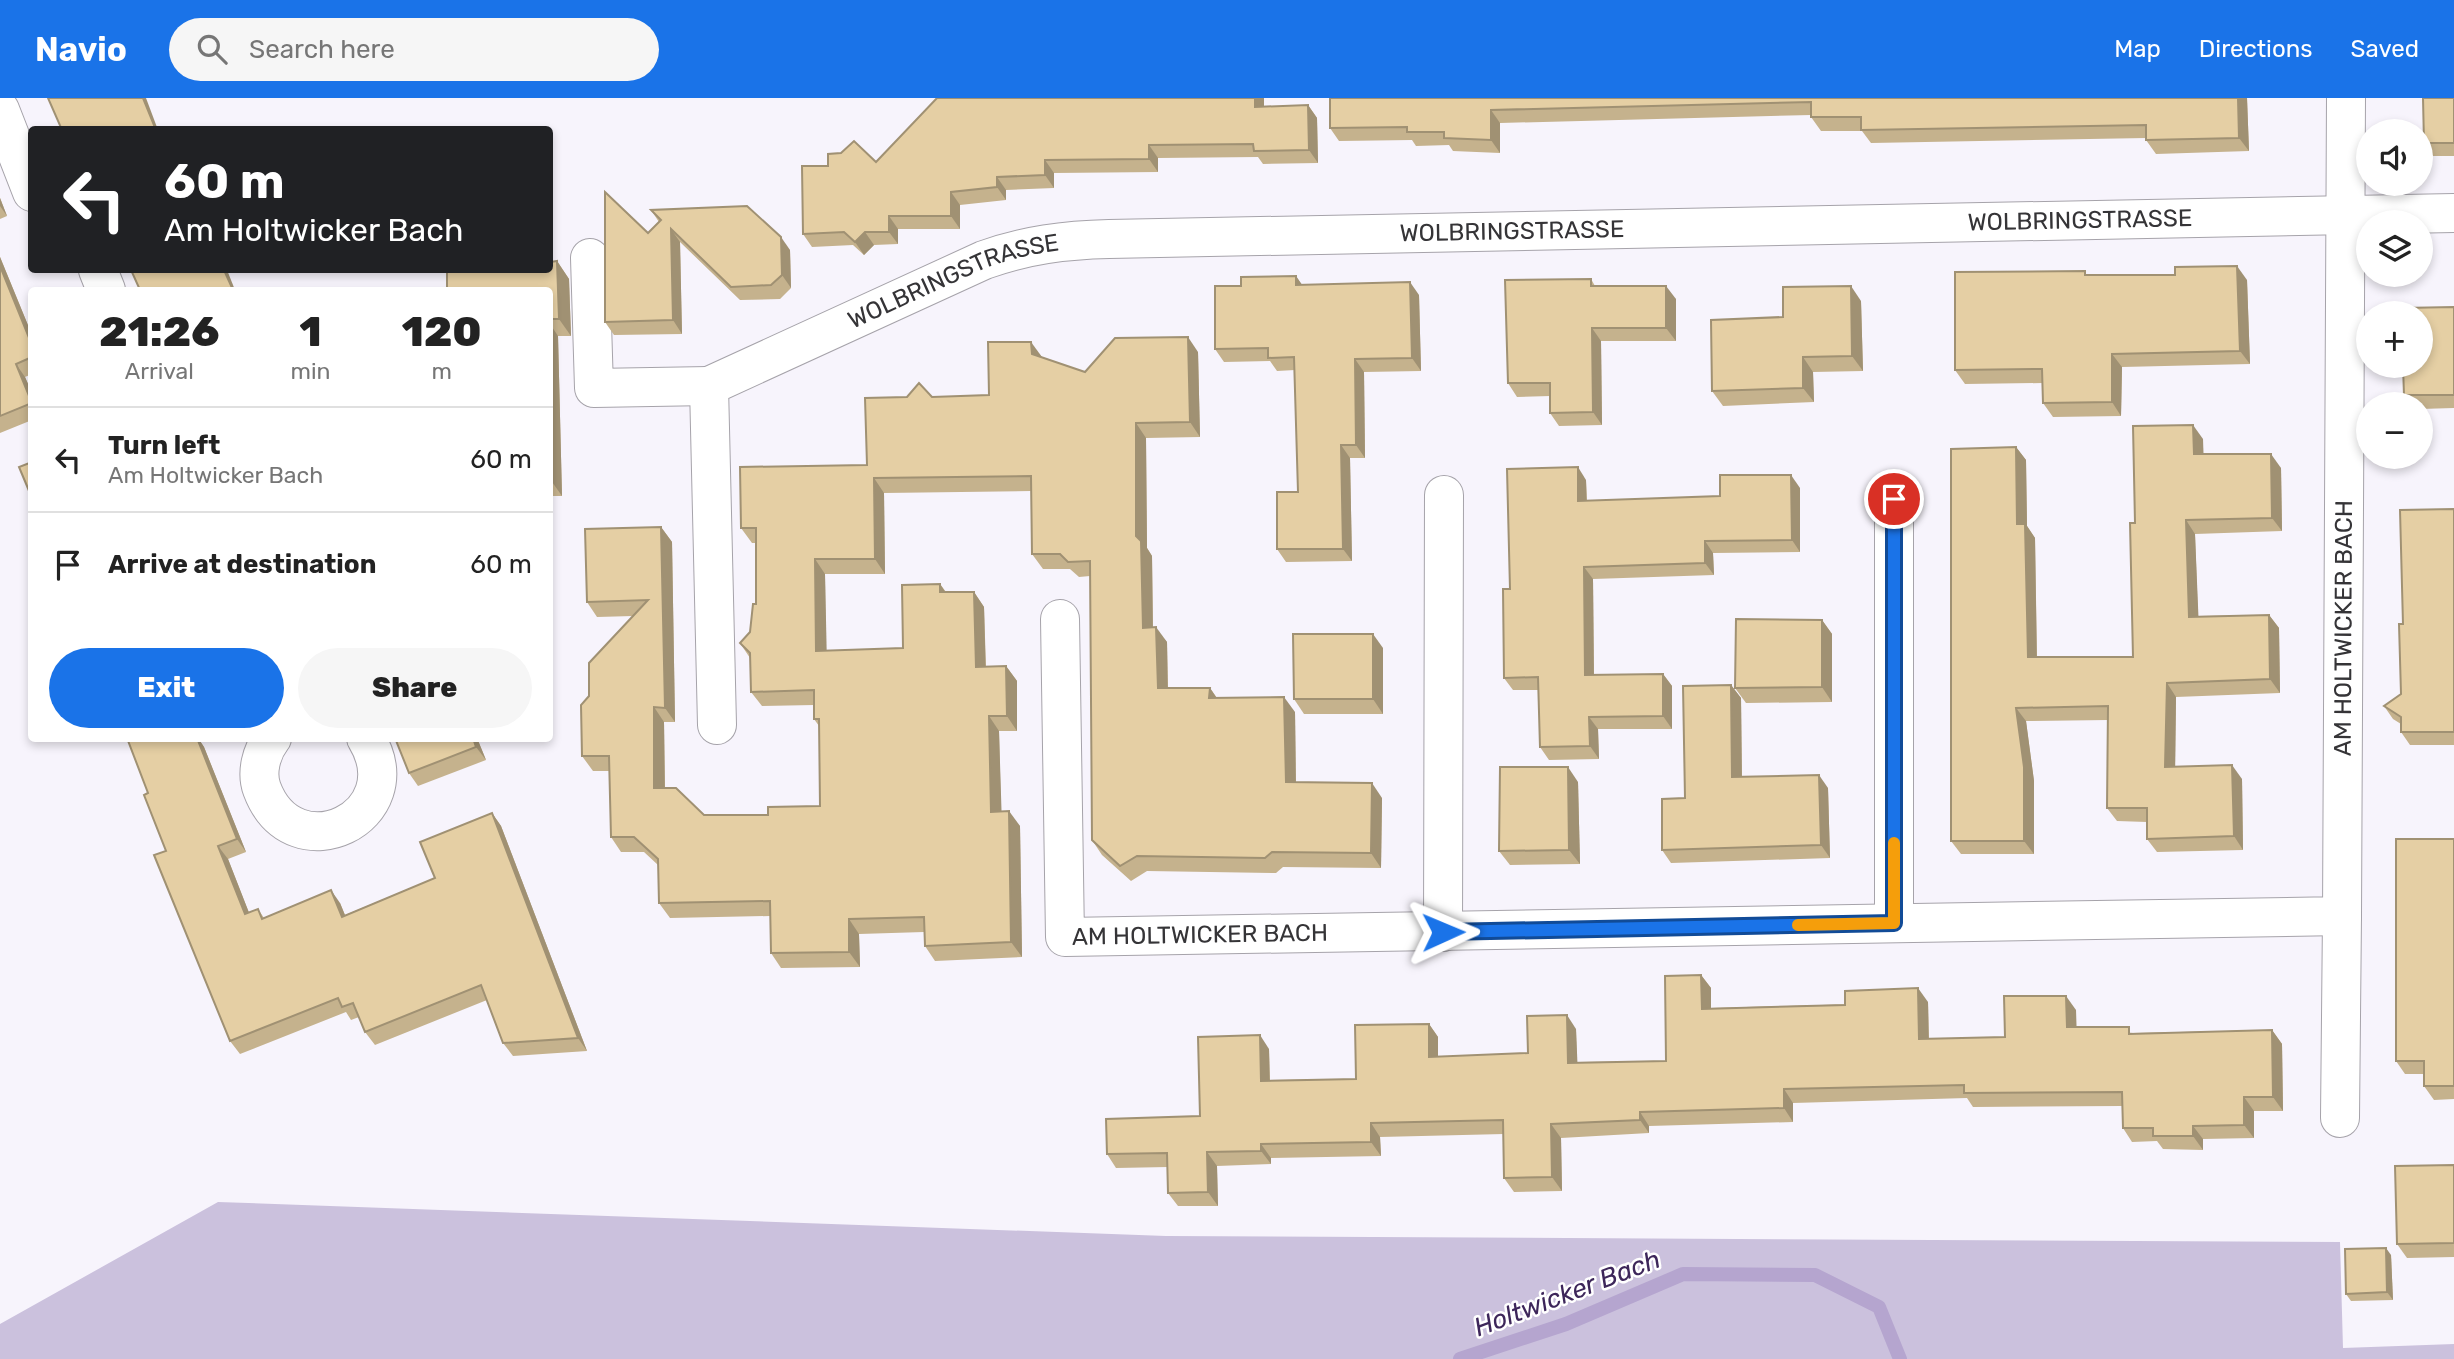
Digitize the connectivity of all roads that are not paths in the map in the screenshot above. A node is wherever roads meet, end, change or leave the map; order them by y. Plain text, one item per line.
1 (2346, 98) edge
2 (0, 110) edge
3 (28, 182) edge
4 (2454, 213) edge
5 (2344, 216) junction
6 (590, 258) dead end
7 (709, 386) junction
8 (1444, 495) dead end
9 (1894, 499) dead end
10 (1060, 619) dead end
11 (717, 725) dead end
12 (267, 742) edge
13 (368, 742) edge
14 (2342, 916) junction
15 (1894, 923) junction
16 (1443, 932) junction
17 (2340, 1118) dead end

1 - 5 street
2 - 3 street
4 - 5 street, WOLBRINGSTRASSE
5 - 7 street, WOLBRINGSTRASSE
5 - 14 street, AM HOLTWICKER BACH
6 - 7 street, WOLBRINGSTRASSE
7 - 11 street
8 - 16 street
9 - 15 street
10 - 16 street, AM HOLTWICKER BACH
12 - 13 street
14 - 15 street, AM HOLTWICKER BACH
14 - 17 street, AM HOLTWICKER BACH
15 - 16 street, AM HOLTWICKER BACH

